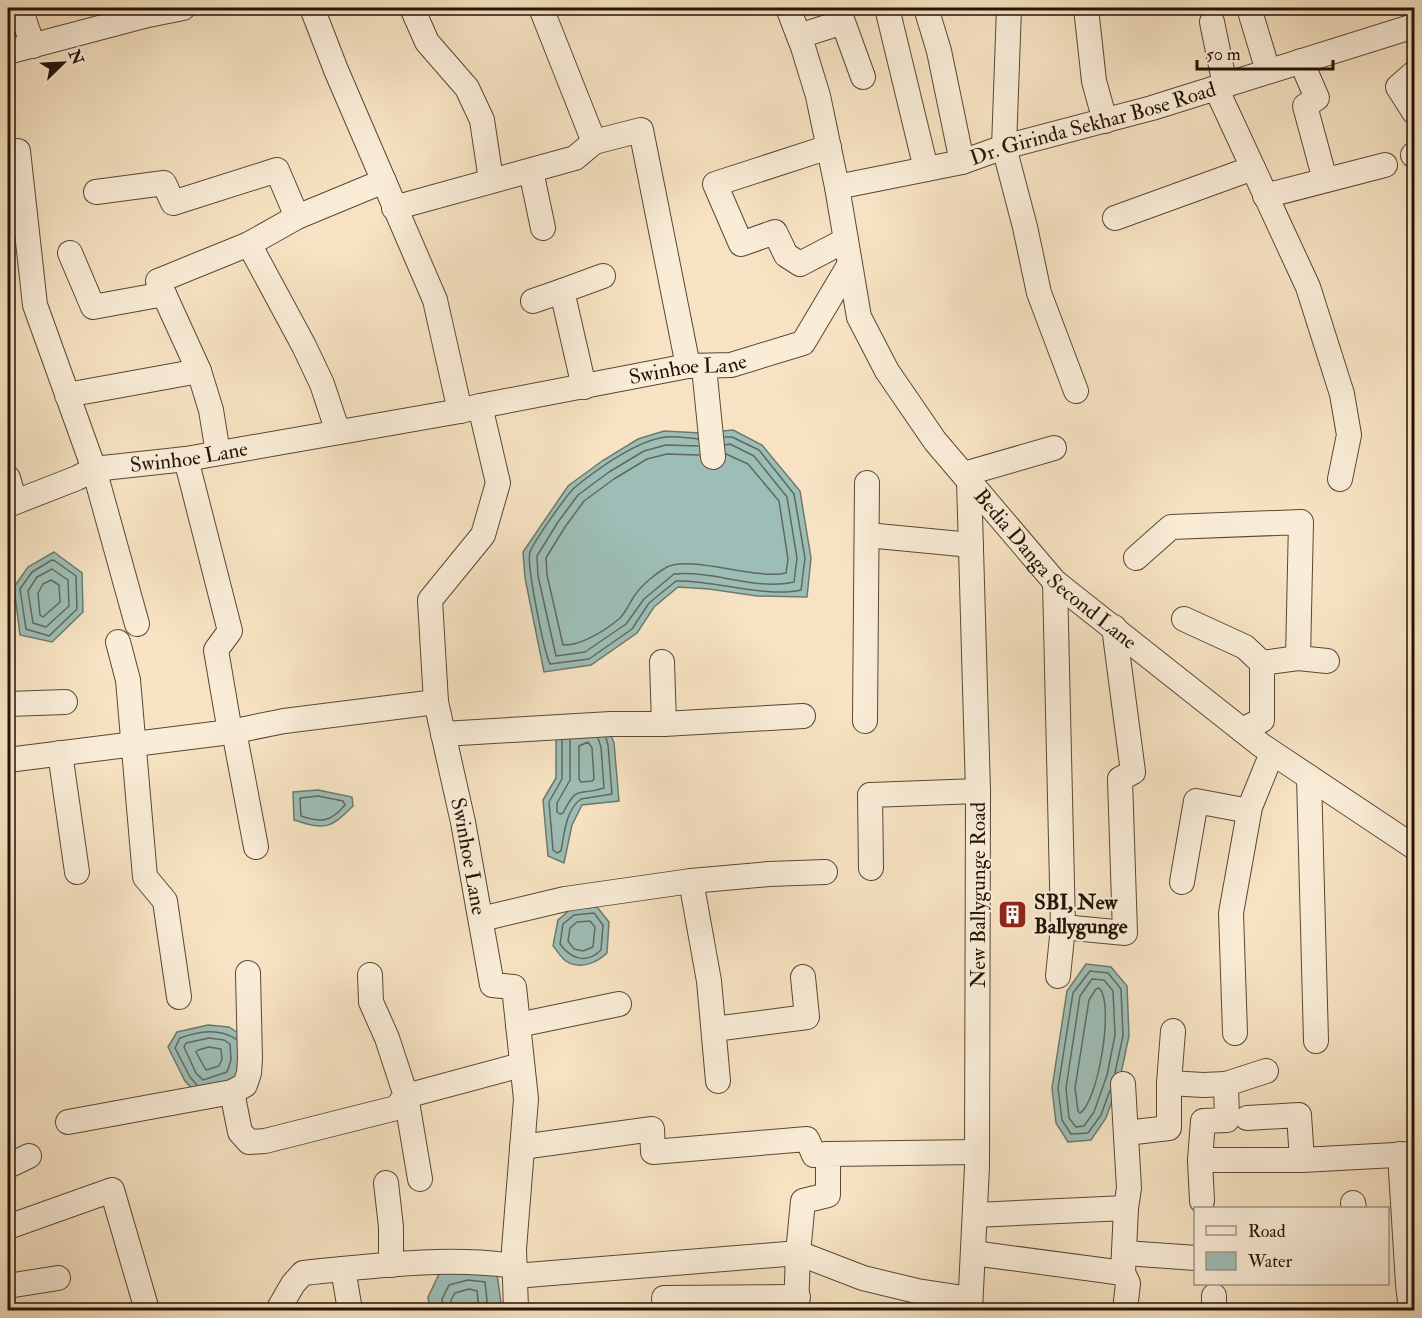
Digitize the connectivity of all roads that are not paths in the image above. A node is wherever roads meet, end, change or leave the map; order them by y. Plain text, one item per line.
1 (20, 8) edge
2 (183, 8) edge
3 (312, 8) edge
4 (412, 8) edge
5 (540, 8) edge
6 (788, 8) edge
7 (887, 8) edge
8 (926, 8) edge
9 (1009, 8) edge
10 (1086, 8) edge
11 (1248, 8) edge
12 (147, 11) edge
13 (1212, 22) dead end
14 (1413, 32) edge
15 (799, 36) junction
16 (33, 46) junction
17 (8, 52) edge
18 (1301, 61) junction
19 (1268, 71) junction
20 (1414, 74) edge
21 (863, 77) dead end
22 (1221, 87) junction
23 (1414, 112) edge
24 (1105, 121) junction
25 (594, 142) junction
26 (829, 147) junction
27 (1004, 147) junction
28 (18, 151) dead end
29 (962, 162) junction
30 (1384, 165) dead end
31 (1253, 168) junction
32 (926, 169) junction
33 (531, 171) junction
34 (491, 180) junction
35 (1325, 180) junction
36 (384, 182) junction
37 (837, 187) junction
38 (96, 192) dead end
39 (1265, 196) junction
40 (394, 207) junction
41 (297, 217) junction
42 (1115, 218) dead end
43 (543, 228) dead end
44 (846, 240) junction
45 (249, 244) junction
46 (70, 253) dead end
47 (850, 264) junction
48 (603, 276) dead end
49 (562, 291) junction
50 (164, 294) junction
51 (533, 302) dead end
52 (696, 367) junction
53 (198, 371) junction
54 (584, 387) junction
55 (1076, 391) dead end
56 (67, 395) junction
57 (470, 408) junction
58 (338, 432) junction
59 (1054, 448) dead end
60 (218, 453) junction
61 (713, 457) dead end
62 (186, 459) junction
63 (94, 469) junction
64 (967, 477) junction
65 (8, 478) edge
66 (1340, 479) dead end
67 (867, 483) dead end
68 (11, 503) edge
69 (867, 536) junction
70 (971, 545) junction
71 (1136, 558) dead end
72 (1055, 582) junction
73 (1184, 619) dead end
74 (137, 624) dead end
75 (1114, 627) junction
76 (118, 642) dead end
77 (1298, 658) junction
78 (1327, 661) dead end
79 (662, 662) dead end
80 (1262, 663) junction
81 (65, 702) dead end
82 (436, 702) junction
83 (8, 704) edge
84 (803, 716) dead end
85 (865, 721) dead end
86 (664, 724) junction
87 (1242, 729) junction
88 (232, 731) junction
89 (443, 734) junction
90 (133, 743) junction
91 (60, 753) junction
92 (1272, 753) junction
93 (8, 760) edge
94 (1309, 777) junction
95 (978, 791) junction
96 (1249, 810) junction
97 (256, 847) dead end
98 (1414, 847) edge
99 (871, 867) dead end
100 (77, 872) dead end
101 (825, 872) dead end
102 (691, 881) junction
103 (1182, 882) dead end
104 (481, 919) junction
105 (1063, 927) junction
106 (248, 973) dead end
107 (370, 975) dead end
108 (1058, 975) dead end
109 (803, 977) dead end
110 (178, 998) dead end
111 (620, 1004) dead end
112 (518, 1025) junction
113 (714, 1029) junction
114 (1173, 1031) dead end
115 (1235, 1033) dead end
116 (1316, 1041) dead end
117 (521, 1065) junction
118 (1266, 1071) dead end
119 (718, 1081) dead end
120 (1169, 1083) junction
121 (1123, 1084) dead end
122 (1214, 1084) junction
123 (232, 1092) junction
124 (406, 1096) junction
125 (1247, 1118) dead end
126 (68, 1122) dead end
127 (1126, 1133) junction
128 (522, 1147) junction
129 (977, 1152) junction
130 (828, 1154) junction
131 (1407, 1154) edge
132 (1200, 1160) junction
133 (1302, 1160) junction
134 (420, 1179) dead end
135 (386, 1183) dead end
136 (1202, 1201) dead end
137 (1126, 1208) junction
138 (975, 1215) junction
139 (8, 1227) edge
140 (1396, 1242) edge
141 (798, 1253) junction
142 (973, 1253) junction
143 (1194, 1258) edge
144 (1124, 1263) junction
145 (392, 1265) junction
146 (343, 1269) junction
147 (515, 1271) junction
148 (58, 1278) dead end
149 (8, 1286) edge
150 (797, 1304) edge
151 (970, 1305) edge
152 (147, 1311) edge
153 (278, 1311) edge
154 (350, 1311) edge
155 (516, 1311) edge
156 (664, 1311) edge
157 (1125, 1311) edge
158 (1412, 1311) edge

1 - 16 street
2 - 12 street
3 - 36 street
4 - 34 street
5 - 25 street
6 - 15 street
7 - 32 street
8 - 29 street
9 - 27 street
10 - 24 street
11 - 19 street
12 - 16 street
13 - 22 street
14 - 18 street, Dr. Girinda Sekhar Bose Road
15 - 21 street
15 - 26 street
16 - 17 street
18 - 19 street, Dr. Girinda Sekhar Bose Road
18 - 35 street
19 - 22 street, Dr. Girinda Sekhar Bose Road
20 - 23 street
22 - 24 street, Dr. Girinda Sekhar Bose Road
22 - 31 street
24 - 27 street, Dr. Girinda Sekhar Bose Road
25 - 33 street
25 - 52 street
26 - 37 street
26 - 44 street
27 - 29 street, Dr. Girinda Sekhar Bose Road
27 - 55 street
28 - 56 street
29 - 32 street, Dr. Girinda Sekhar Bose Road
30 - 35 street
31 - 39 street
31 - 42 street
32 - 37 street, Dr. Girinda Sekhar Bose Road
33 - 34 street
33 - 43 street
34 - 40 street
35 - 39 street
36 - 40 street
36 - 41 street
37 - 44 street, Bedia Danga Second Lane
38 - 41 street
39 - 66 street
40 - 57 street
41 - 45 street
44 - 47 street, Bedia Danga Second Lane
45 - 50 street
45 - 58 street
46 - 50 street
47 - 52 street, Swinhoe Lane
47 - 64 street, Bedia Danga Second Lane
48 - 49 street
49 - 51 street
49 - 54 street
50 - 53 street
52 - 54 street, Swinhoe Lane
52 - 61 street
53 - 56 street
53 - 60 street
54 - 57 street, Swinhoe Lane
56 - 63 street
57 - 58 street, Swinhoe Lane
57 - 82 street, Swinhoe Lane
58 - 60 street, Swinhoe Lane
59 - 64 street
60 - 62 street, Swinhoe Lane
62 - 63 street, Swinhoe Lane
62 - 88 street
63 - 68 street, Swinhoe Lane
63 - 74 street
64 - 70 street, New Ballygunge Road
64 - 72 street, Bedia Danga Second Lane
65 - 68 street
67 - 69 street
69 - 70 street
69 - 85 street
70 - 95 street, New Ballygunge Road
71 - 77 street
72 - 75 street, Bedia Danga Second Lane
72 - 105 street
73 - 80 street
75 - 87 street, Bedia Danga Second Lane
75 - 105 street
76 - 90 street
77 - 78 street
77 - 80 street
79 - 86 street
80 - 87 street
81 - 83 street
82 - 88 street
82 - 89 street, Swinhoe Lane
84 - 86 street
86 - 89 street
87 - 92 street, Bedia Danga Second Lane
88 - 90 street
88 - 97 street
89 - 104 street, Swinhoe Lane
90 - 91 street
90 - 110 street
91 - 93 street
91 - 100 street
92 - 94 street, Bedia Danga Second Lane
92 - 96 street
94 - 98 street, Bedia Danga Second Lane
94 - 116 street
95 - 99 street
95 - 129 street, New Ballygunge Road
96 - 103 street
96 - 115 street
101 - 102 street
102 - 104 street
102 - 113 street
104 - 112 street, Swinhoe Lane
105 - 108 street
106 - 123 street
107 - 124 street
109 - 113 street
111 - 112 street
112 - 117 street, Swinhoe Lane
113 - 119 street
114 - 120 street
117 - 124 street
117 - 128 street, Swinhoe Lane
118 - 122 street
120 - 122 street
120 - 127 street
121 - 127 street
122 - 132 street
123 - 124 street
123 - 126 street
124 - 134 street
125 - 133 street
127 - 137 street
128 - 130 street
128 - 147 street, Swinhoe Lane
129 - 130 street
129 - 138 street, New Ballygunge Road
130 - 141 street
131 - 133 street
131 - 140 street
132 - 133 street
132 - 136 street
135 - 145 street
137 - 138 street
137 - 144 street
138 - 142 street, New Ballygunge Road
139 - 152 street
140 - 158 street
141 - 147 street
141 - 150 street
141 - 151 street
142 - 144 street
142 - 151 street, New Ballygunge Road
143 - 144 street
144 - 157 street
145 - 146 street
145 - 147 street
146 - 153 street
146 - 154 street
147 - 155 street, Swinhoe Lane
148 - 149 street
150 - 156 street

